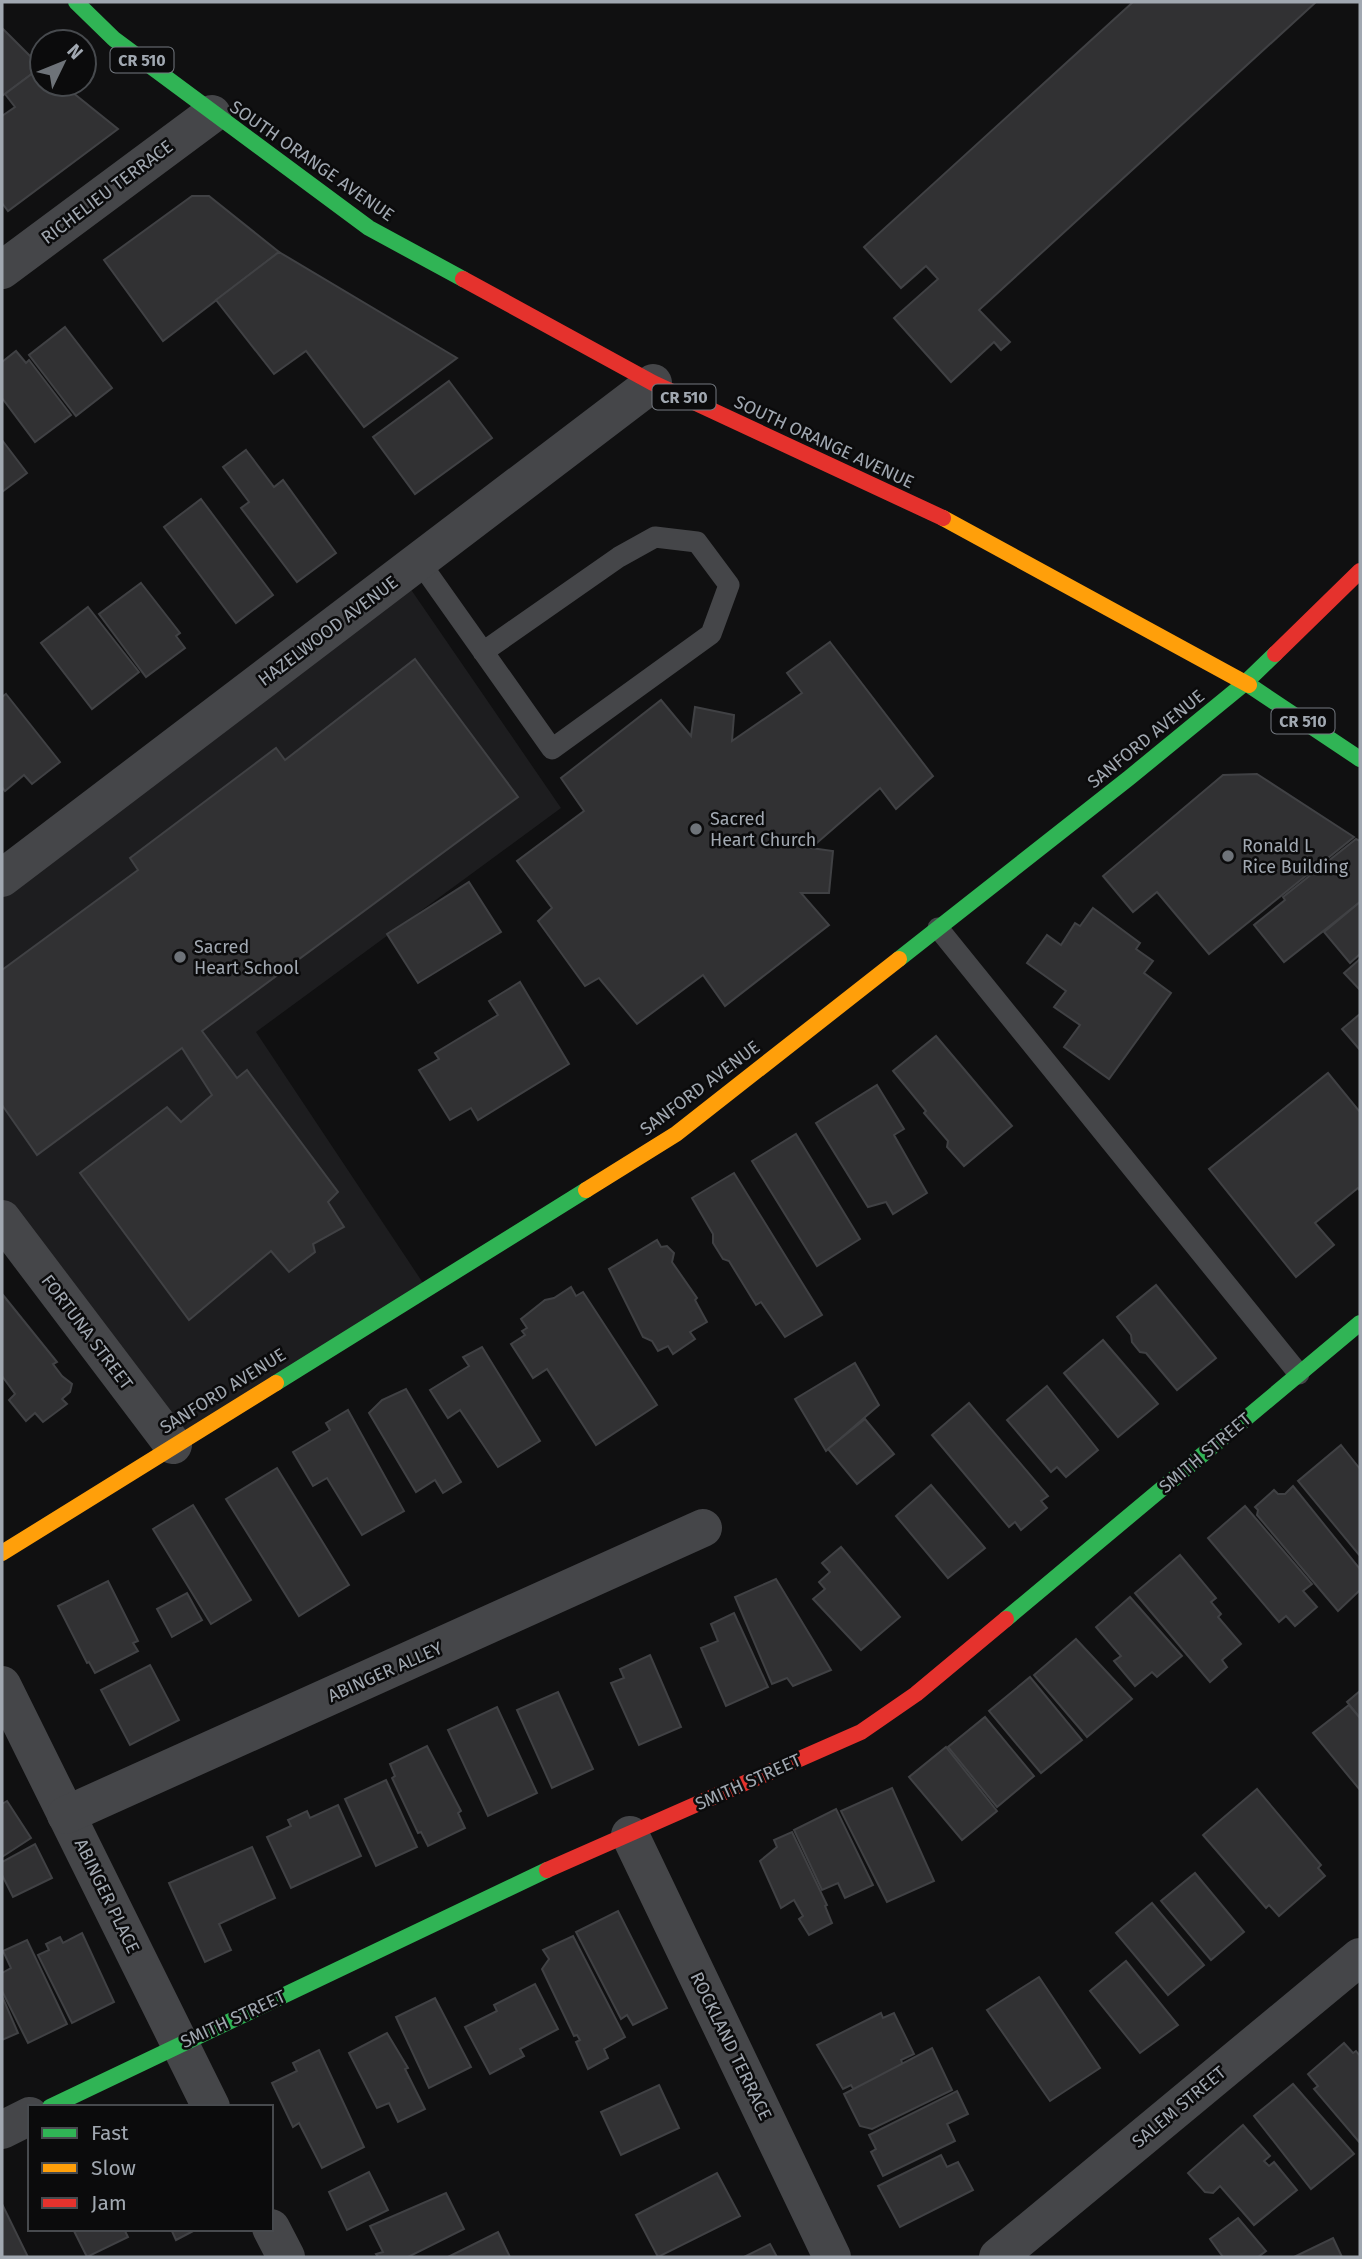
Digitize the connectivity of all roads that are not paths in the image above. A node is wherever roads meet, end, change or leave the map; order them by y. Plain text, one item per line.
1 (76, 2) edge
2 (212, 114) junction
3 (2, 270) edge
4 (653, 383) junction
5 (419, 561) junction
6 (1360, 571) edge
7 (483, 652) junction
8 (1245, 683) junction
9 (1360, 759) edge
10 (2, 878) edge
11 (938, 928) junction
12 (2, 1219) edge
13 (1360, 1323) edge
14 (1299, 1374) junction
15 (173, 1445) junction
16 (703, 1528) dead end
17 (2, 1553) edge
18 (2, 1685) edge
19 (66, 1815) junction
20 (630, 1835) junction
21 (1360, 1957) edge
22 (180, 2044) junction
23 (54, 2105) edge
24 (210, 2105) edge
25 (28, 2117) edge
26 (2, 2130) edge
27 (273, 2231) edge
28 (286, 2257) edge
29 (832, 2257) edge
30 (998, 2257) edge

1 - 2 main road, SOUTH ORANGE AVENUE / CR 510
2 - 3 street, RICHELIEU TERRACE
2 - 4 main road, SOUTH ORANGE AVENUE / CR 510
4 - 5 street, HAZELWOOD AVENUE
4 - 8 main road, SOUTH ORANGE AVENUE / CR 510
5 - 7 lane
5 - 10 street, HAZELWOOD AVENUE
6 - 8 main road, SANFORD AVENUE
7 - 7 lane
8 - 9 main road, SOUTH ORANGE AVENUE / CR 510
8 - 11 main road, SANFORD AVENUE
11 - 14 lane
11 - 15 main road, SANFORD AVENUE
12 - 15 street, FORTUNA STREET
13 - 14 main road, SMITH STREET
14 - 20 main road, SMITH STREET
15 - 17 main road, SANFORD AVENUE
16 - 19 street, ABINGER ALLEY
18 - 19 street, ABINGER PLACE
19 - 22 street, ABINGER PLACE
20 - 22 main road, SMITH STREET
20 - 29 street, ROCKLAND TERRACE
21 - 30 street, SALEM STREET
22 - 23 main road, SMITH STREET
22 - 24 street, ABINGER PLACE
25 - 26 street
27 - 28 street

